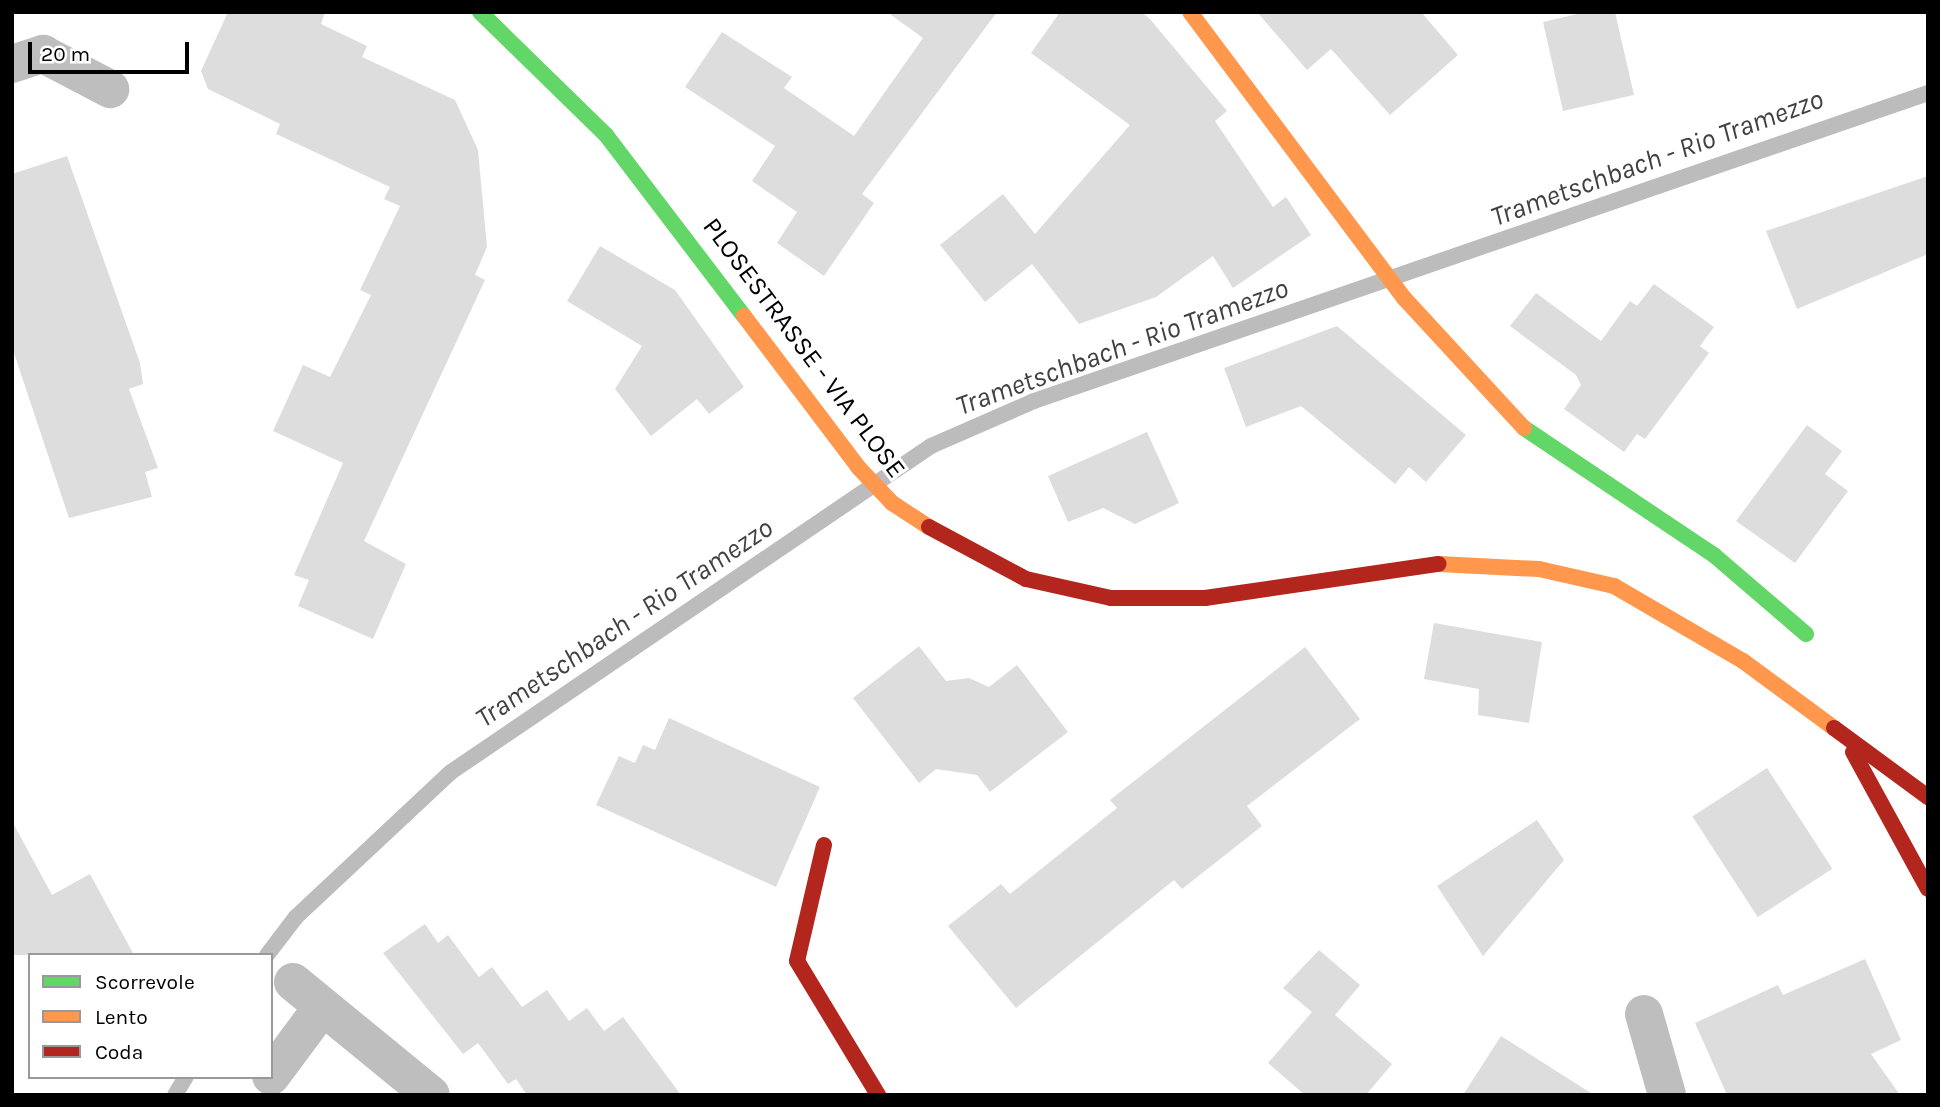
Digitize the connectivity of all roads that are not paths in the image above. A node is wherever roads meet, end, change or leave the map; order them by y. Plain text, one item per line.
1 (480, 12) edge
2 (1190, 12) edge
3 (12, 64) edge
4 (110, 89) dead end
5 (1806, 634) dead end
6 (1847, 741) junction
7 (1924, 787) edge
8 (824, 845) dead end
9 (1928, 889) edge
10 (293, 982) dead end
11 (320, 1010) junction
12 (1644, 1014) dead end
13 (273, 1074) edge
14 (270, 1079) edge
15 (258, 1095) edge
16 (431, 1095) edge
17 (878, 1095) edge
18 (1667, 1095) edge

1 - 6 street, PLOSESTRASSE - VIA PLOSE
2 - 5 street
3 - 4 street
6 - 7 street, PLOSESTRASSE - VIA PLOSE
6 - 9 street
8 - 17 street
10 - 11 street
11 - 13 street
11 - 16 street
12 - 18 street
14 - 15 street

